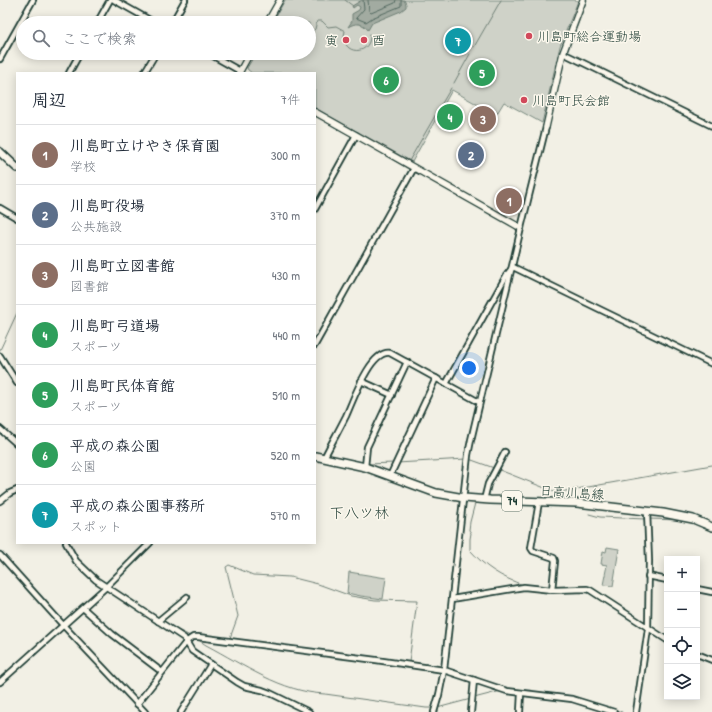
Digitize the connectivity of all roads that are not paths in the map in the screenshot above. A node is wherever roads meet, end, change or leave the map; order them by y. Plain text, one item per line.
1 (33, 0) edge
2 (110, 0) edge
3 (114, 0) edge
4 (186, 0) edge
5 (280, 0) edge
6 (583, 0) edge
7 (24, 16) edge
8 (101, 16) edge
9 (143, 16) edge
10 (176, 16) edge
11 (271, 16) edge
12 (16, 30) edge
13 (563, 52) junction
14 (0, 59) edge
15 (76, 60) edge
16 (152, 60) edge
17 (220, 60) edge
18 (247, 60) edge
19 (70, 72) edge
20 (145, 72) edge
21 (241, 72) edge
22 (316, 113) edge
23 (712, 126) edge
24 (546, 127) joint
25 (356, 135) junction
26 (0, 152) edge
27 (16, 167) edge
28 (414, 168) junction
29 (0, 208) edge
30 (316, 208) edge
31 (16, 217) edge
32 (521, 228) junction
33 (512, 267) junction
34 (316, 343) edge
35 (0, 356) edge
36 (407, 362) junction
37 (712, 364) edge
38 (436, 378) junction
39 (361, 380) junction
40 (16, 381) edge
41 (446, 384) junction
42 (392, 395) junction
43 (479, 402) junction
44 (0, 429) edge
45 (16, 443) edge
46 (505, 452) dead end
47 (316, 456) edge
48 (324, 458) junction
49 (365, 467) junction
50 (390, 476) junction
51 (16, 490) edge
52 (464, 498) junction
53 (484, 500) junction
54 (0, 501) edge
55 (539, 502) junction
56 (647, 511) junction
57 (712, 527) edge
58 (67, 544) edge
59 (149, 544) edge
60 (0, 555) edge
61 (648, 576) junction
62 (664, 579) edge
63 (106, 587) junction
64 (552, 590) junction
65 (700, 590) edge
66 (712, 592) edge
67 (187, 597) dead end
68 (452, 599) junction
69 (83, 608) junction
70 (158, 621) junction
71 (63, 625) junction
72 (648, 629) junction
73 (664, 638) edge
74 (186, 641) junction
75 (700, 655) edge
76 (712, 660) edge
77 (211, 664) junction
78 (444, 670) junction
79 (162, 672) junction
80 (474, 680) junction
81 (0, 682) edge
82 (521, 693) junction
83 (137, 704) junction
84 (145, 712) edge
85 (181, 712) edge
86 (309, 712) edge
87 (434, 712) edge
88 (471, 712) edge
89 (520, 712) edge
90 (614, 712) edge
91 (636, 712) edge

1 - 7 street
2 - 8 street
3 - 9 street
4 - 10 street
5 - 11 street
6 - 13 street
12 - 14 street
13 - 23 street
13 - 24 street
15 - 19 street
16 - 20 street
17 - 21 street
18 - 21 street
22 - 25 street
24 - 32 street
25 - 28 street
25 - 30 street
26 - 27 main road
28 - 32 street
28 - 34 street
29 - 31 street
32 - 33 street
33 - 37 street
33 - 41 street
33 - 43 street
35 - 40 street
36 - 38 street
36 - 39 street
36 - 42 street
38 - 41 street
38 - 50 street
39 - 42 street
39 - 48 street
41 - 43 street
42 - 49 street
43 - 52 street
44 - 45 street
46 - 53 street
47 - 48 main road, 日高川島線 / 74
48 - 49 main road, 日高川島線 / 74
49 - 50 main road, 日高川島線 / 74
50 - 52 main road, 日高川島線 / 74
51 - 54 street
52 - 53 main road, 日高川島線 / 74
52 - 68 street
53 - 55 main road, 日高川島線 / 74
55 - 56 main road, 日高川島線 / 74
55 - 64 street
56 - 57 main road, 日高川島線 / 74
56 - 61 street
58 - 63 street
59 - 63 street
60 - 71 street
61 - 62 street
61 - 72 street
63 - 69 street
63 - 70 street
64 - 68 street
64 - 72 street
65 - 66 street
67 - 70 street
68 - 78 street
69 - 71 street
69 - 79 street
70 - 74 street
71 - 81 street
71 - 83 street
72 - 73 street
72 - 91 street
74 - 77 street
74 - 78 street
74 - 79 street
75 - 76 street
77 - 85 street
77 - 86 street
78 - 80 street
78 - 87 street
79 - 83 street
80 - 82 street
80 - 88 street
82 - 89 street
82 - 90 street
83 - 84 street

